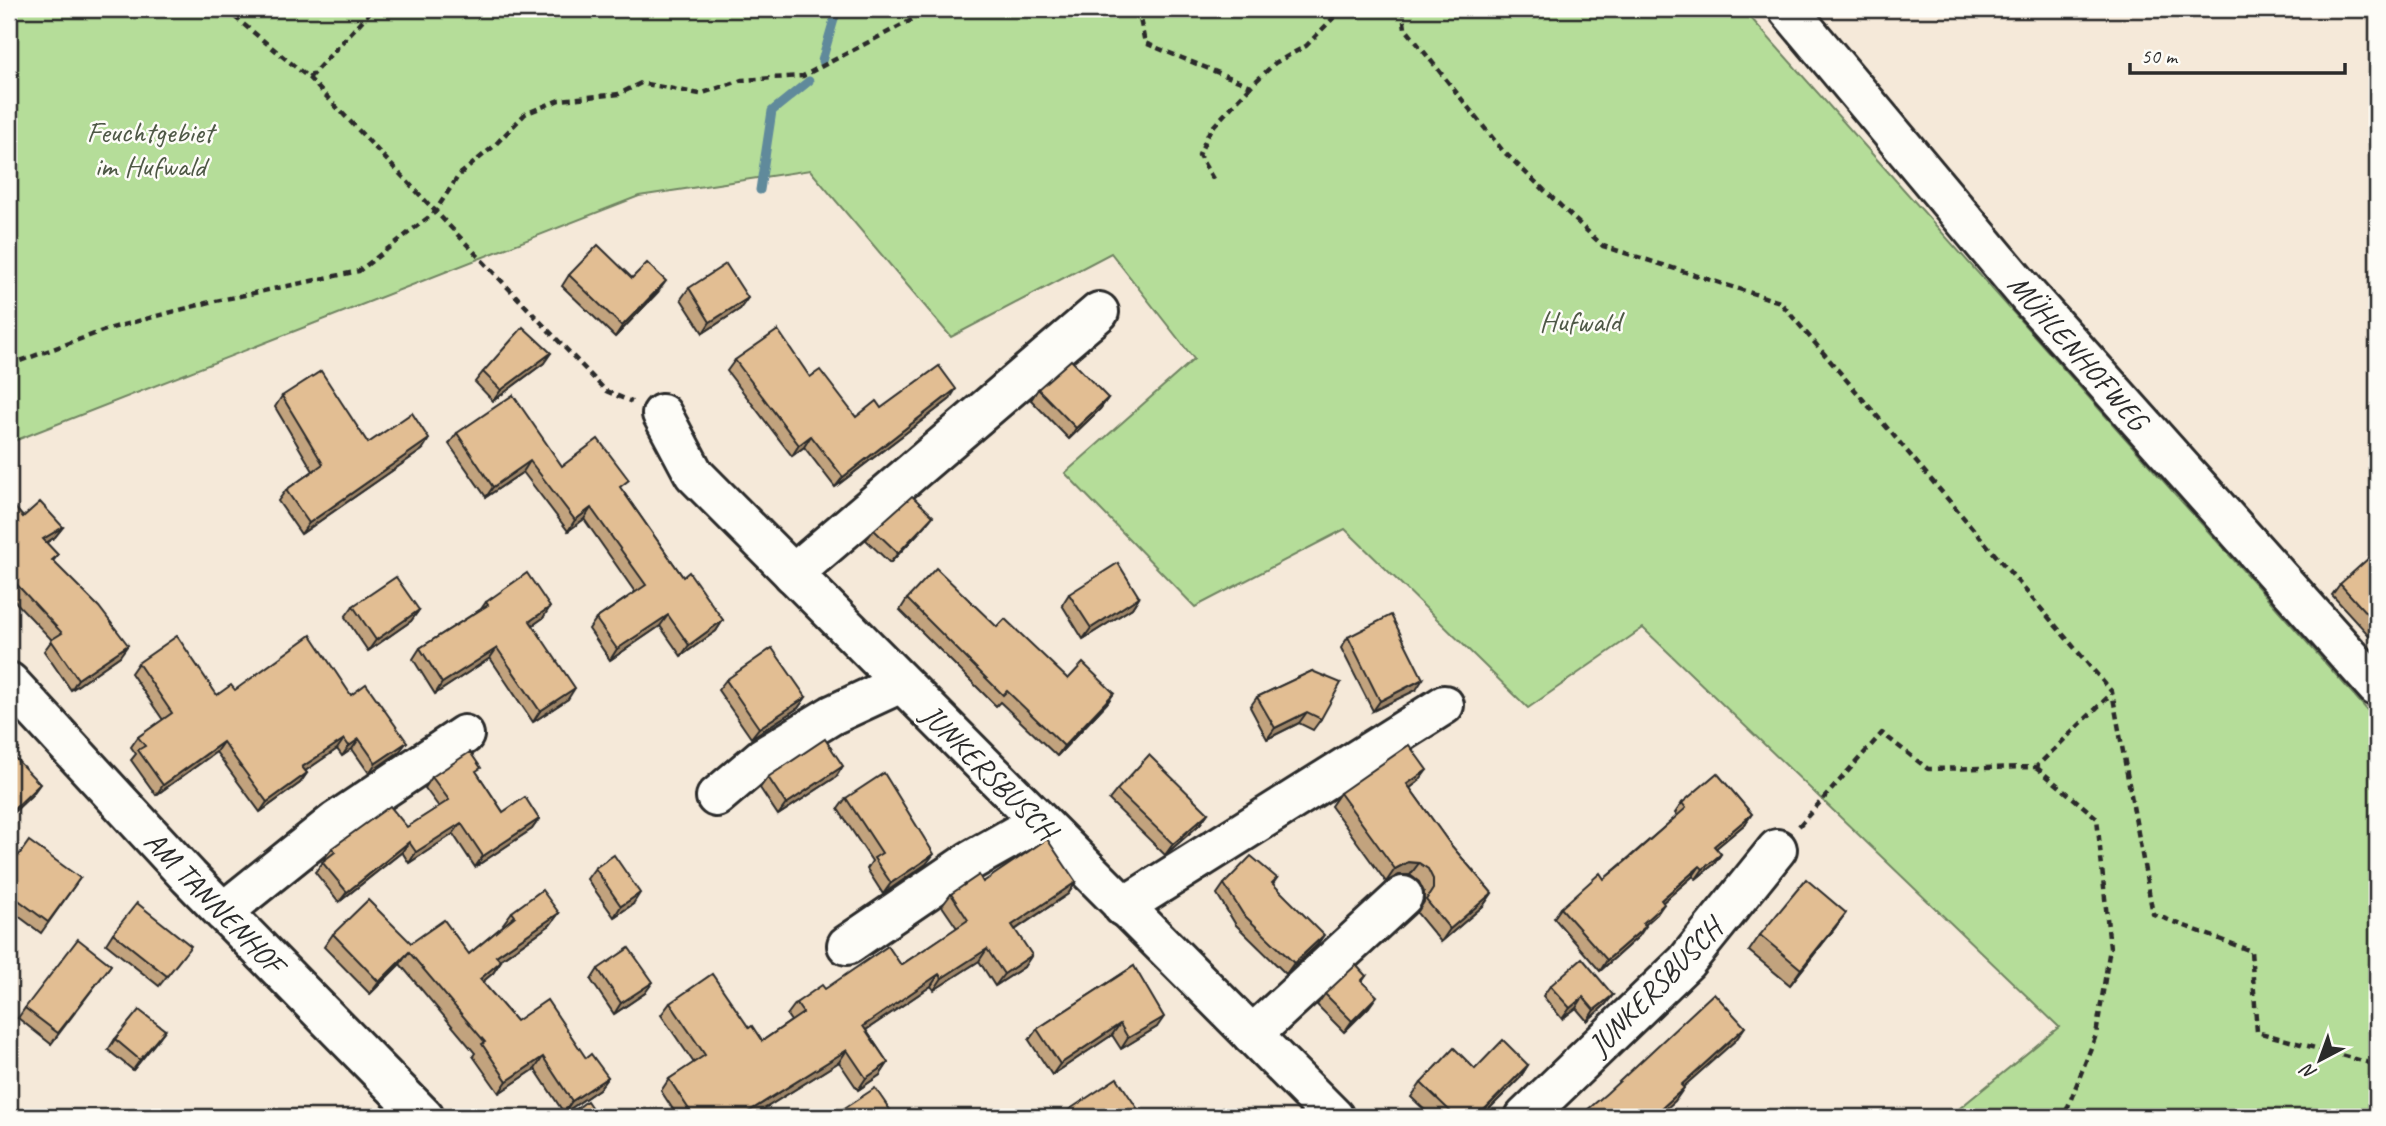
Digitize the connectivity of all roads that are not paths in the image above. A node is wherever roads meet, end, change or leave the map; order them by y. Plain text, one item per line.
1 (1788, 9) edge
2 (1099, 312) dead end
3 (662, 414) road end
4 (793, 573) junction
5 (9, 682) edge
6 (901, 684) junction
7 (2377, 687) edge
8 (1444, 705) dead end
9 (464, 735) dead end
10 (716, 797) dead end
11 (1040, 822) junction
12 (1777, 849) road end
13 (1403, 896) dead end
14 (1124, 906) junction
15 (223, 912) junction
16 (848, 945) dead end
17 (1252, 1035) junction
18 (424, 1117) edge
19 (1334, 1117) edge
20 (1525, 1117) edge

1 - 7 street, MÜHLENHOFWEG
2 - 4 street
3 - 4 street, JUNKERSBUSCH
4 - 6 street, JUNKERSBUSCH
5 - 15 street, AM TANNENHOF
6 - 10 street
6 - 11 street, JUNKERSBUSCH
8 - 14 street
9 - 15 street
11 - 14 street, JUNKERSBUSCH
11 - 16 street
12 - 20 street, JUNKERSBUSCH
13 - 17 street
14 - 17 street, JUNKERSBUSCH
15 - 18 street, AM TANNENHOF
17 - 19 street, JUNKERSBUSCH

